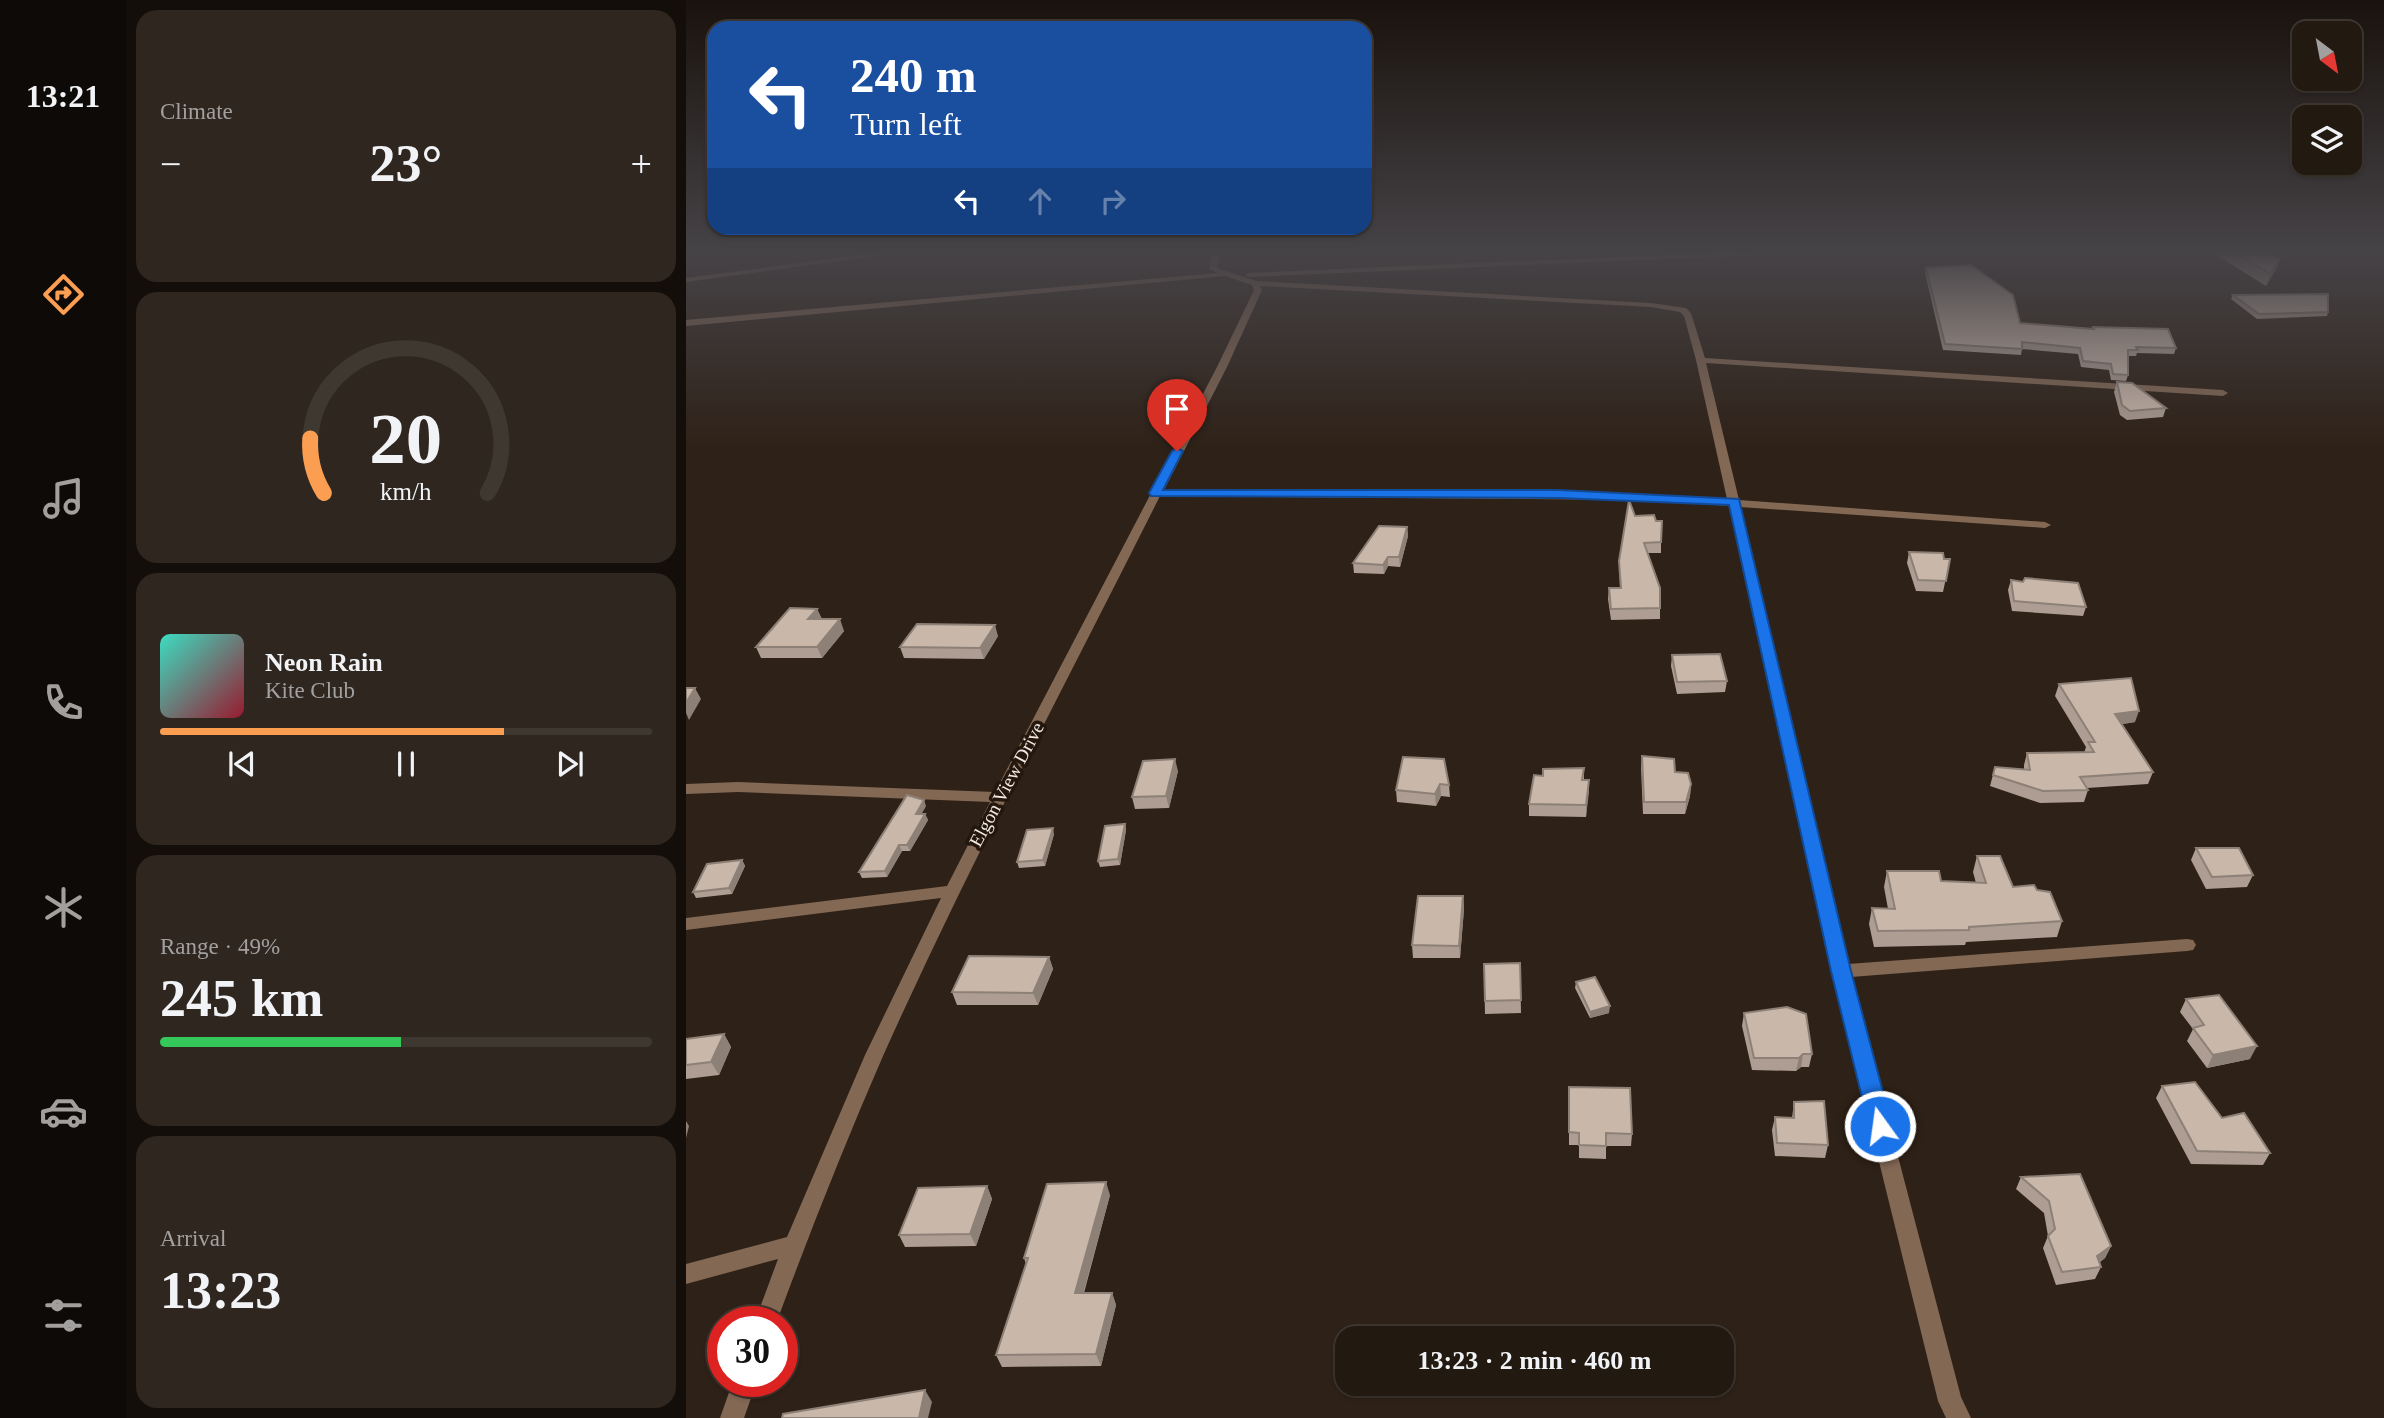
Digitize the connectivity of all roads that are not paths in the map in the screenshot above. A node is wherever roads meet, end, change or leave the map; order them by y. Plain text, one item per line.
1 (749, 317) edge
2 (1245, 317) edge
3 (1689, 317) edge
4 (686, 323) edge
5 (1701, 360) junction
6 (2224, 393) dead end
7 (1155, 493) junction
8 (1734, 502) junction
9 (2045, 525) dead end
10 (686, 789) edge
11 (999, 797) junction
12 (951, 891) junction
13 (686, 924) edge
14 (2187, 945) dead end
15 (1841, 971) junction
16 (793, 1245) junction
17 (686, 1274) edge
18 (771, 1306) edge
19 (739, 1397) edge
20 (732, 1418) edge
21 (1959, 1418) edge

1 - 4 street
2 - 7 street, Elgon View Drive
3 - 5 street
5 - 6 street
5 - 8 street
7 - 8 street
7 - 11 street, Elgon View Drive
8 - 9 street
8 - 15 street
10 - 11 street
11 - 12 street, Elgon View Drive
12 - 13 street
12 - 16 street, Elgon View Drive
14 - 15 street
15 - 21 street
16 - 17 street
16 - 18 street, Elgon View Drive
19 - 20 street

